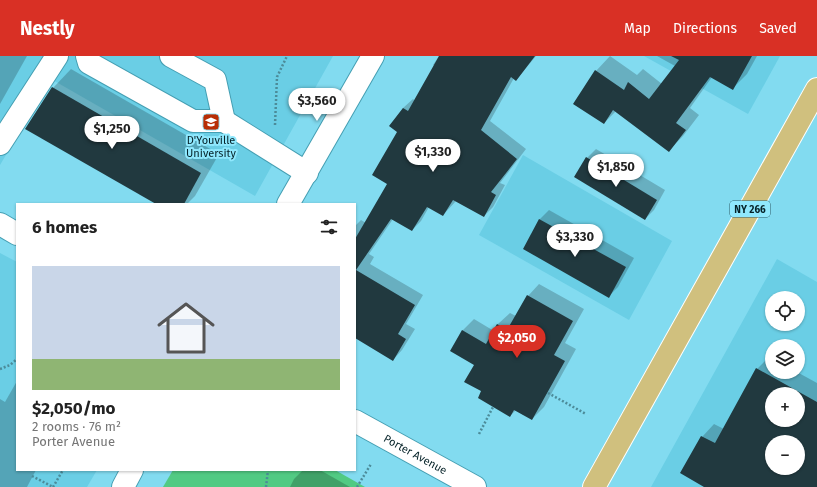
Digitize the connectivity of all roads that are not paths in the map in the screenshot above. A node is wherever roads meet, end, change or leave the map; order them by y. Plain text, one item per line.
1 (57, 56) edge
2 (87, 56) edge
3 (171, 56) edge
4 (373, 56) edge
5 (817, 89) edge
6 (224, 121) junction
7 (0, 144) edge
8 (307, 173) junction
9 (289, 203) edge
10 (0, 224) edge
11 (16, 233) edge
12 (356, 422) edge
13 (131, 471) edge
14 (123, 487) edge
15 (475, 487) edge
16 (594, 487) edge

1 - 7 street
2 - 6 street
3 - 6 street
4 - 8 street
5 - 16 main road, NY 266
6 - 8 street
8 - 9 street
10 - 11 street
12 - 15 street, Porter Avenue
13 - 14 street

